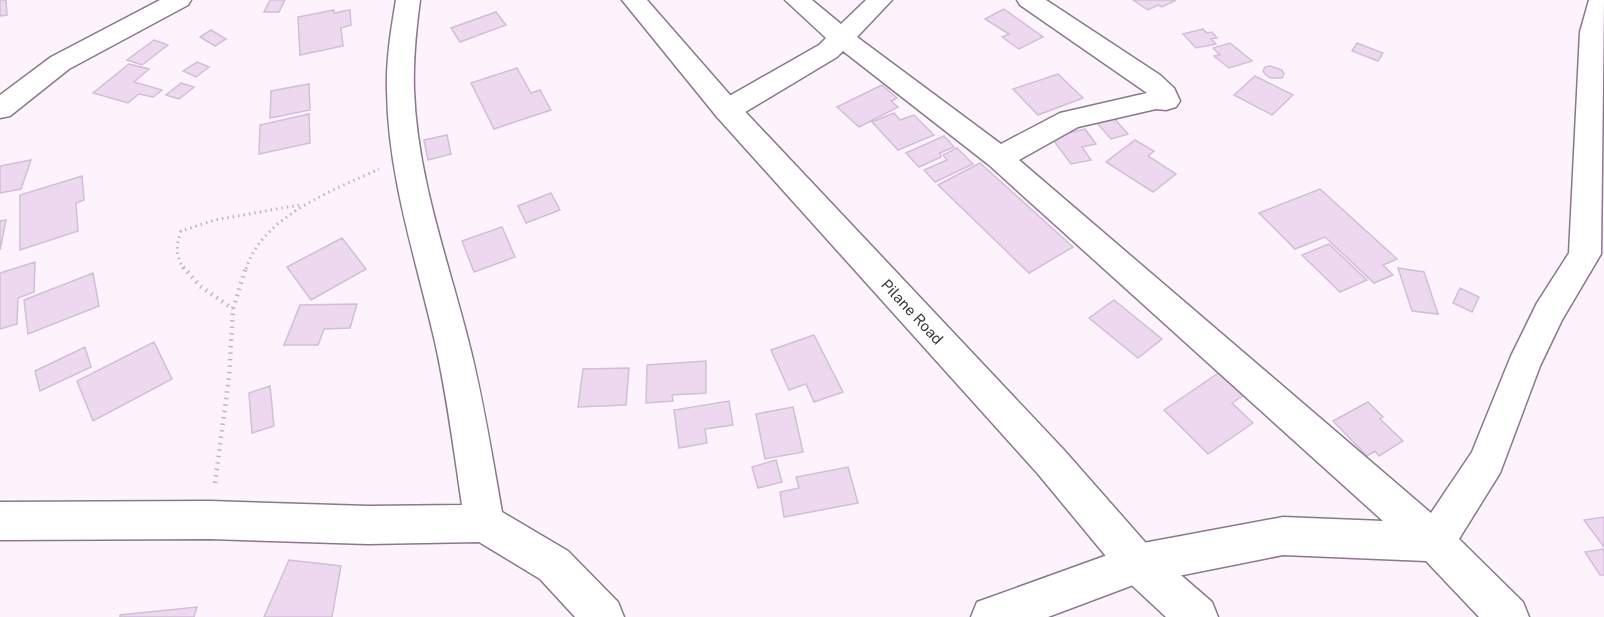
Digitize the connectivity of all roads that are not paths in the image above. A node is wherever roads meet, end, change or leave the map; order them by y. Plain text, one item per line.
1 (179, 0) edge
2 (408, 0) edge
3 (634, 0) edge
4 (797, 0) edge
5 (880, 0) edge
6 (1029, 0) edge
7 (1597, 6) edge
8 (842, 38) junction
9 (0, 109) edge
10 (727, 110) junction
11 (999, 158) junction
12 (0, 521) edge
13 (484, 523) junction
14 (1435, 542) junction
15 (1138, 564) junction
16 (603, 617) edge
17 (992, 617) edge
18 (1197, 617) edge
19 (1508, 617) edge

1 - 9 street
2 - 13 street
3 - 10 street, Pilane Road
4 - 8 street
5 - 8 street
6 - 11 street
7 - 14 street
8 - 10 street
8 - 11 street
10 - 15 street, Pilane Road
11 - 14 street
12 - 13 street
13 - 16 street
14 - 15 street
14 - 19 street
15 - 17 street
15 - 18 street, Pilane Road

